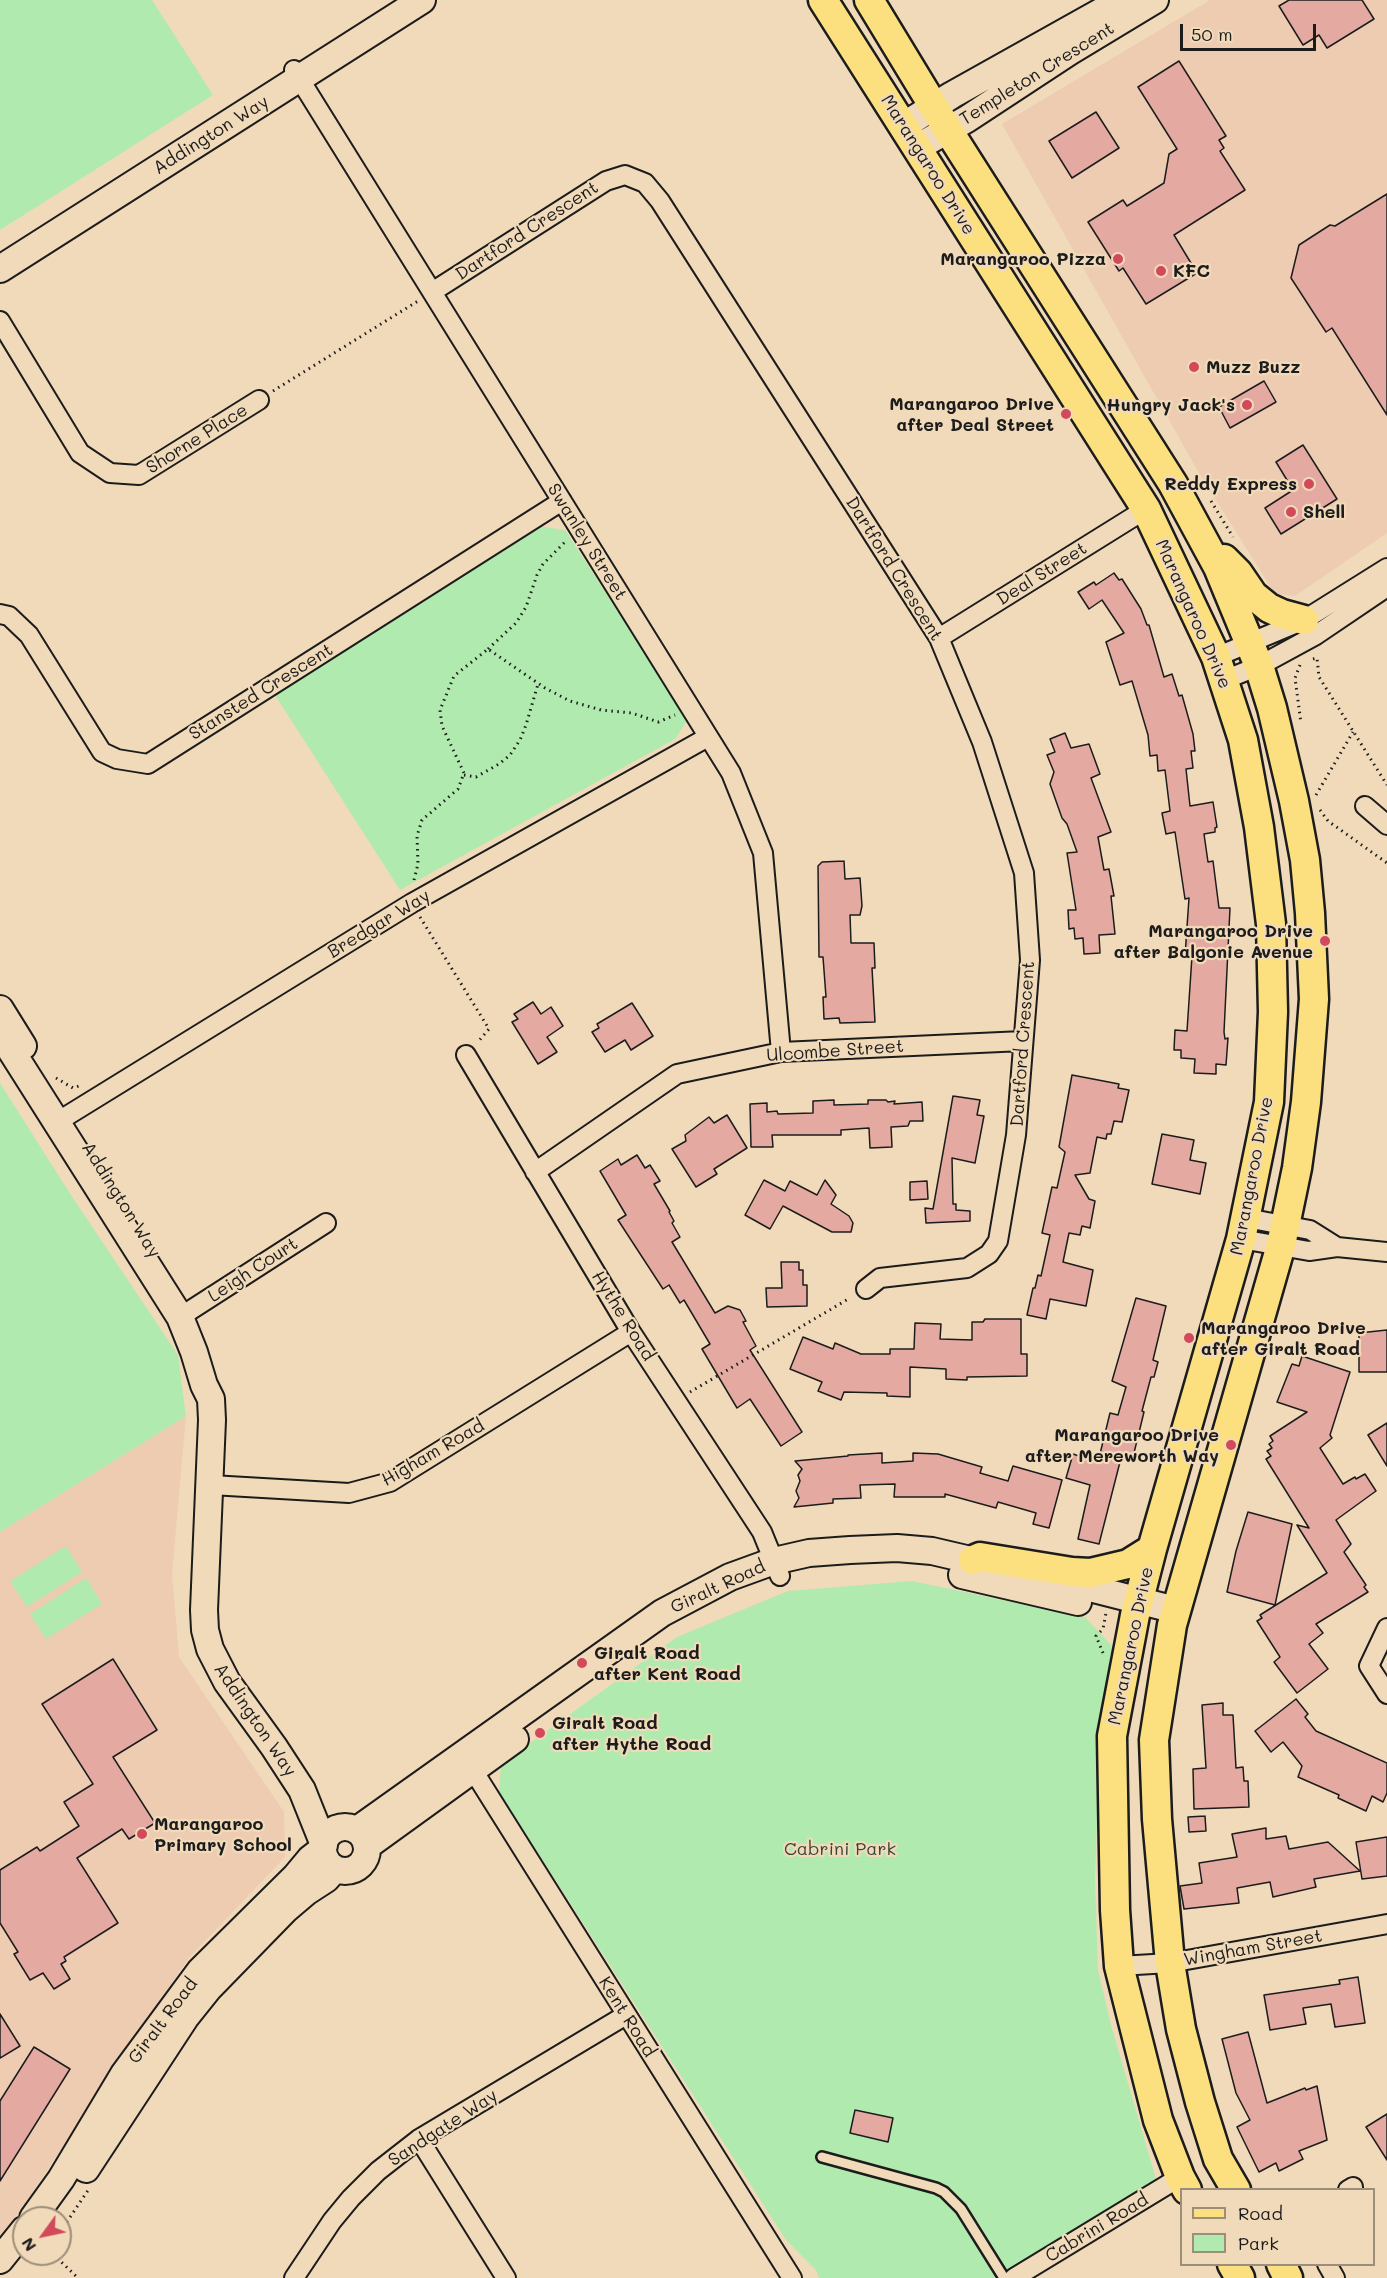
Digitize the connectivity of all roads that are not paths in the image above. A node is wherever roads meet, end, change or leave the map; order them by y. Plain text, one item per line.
1 (398, 0) edge
2 (422, 0) edge
3 (823, 0) edge
4 (869, 0) edge
5 (1122, 0) edge
6 (1155, 0) edge
7 (297, 74) junction
8 (934, 105) junction
9 (948, 130) junction
10 (911, 136) junction
11 (0, 254) edge
12 (0, 269) edge
13 (432, 292) junction
14 (0, 321) edge
15 (259, 400) road end
16 (562, 501) junction
17 (1146, 509) junction
18 (1202, 536) junction
19 (1387, 568) edge
20 (1387, 587) edge
21 (0, 614) edge
22 (1304, 620) junction
23 (939, 638) junction
24 (1255, 655) junction
25 (1220, 669) junction
26 (708, 737) junction
27 (1365, 806) dead end
28 (1387, 825) edge
29 (0, 1010) edge
30 (0, 1033) edge
31 (1023, 1041) junction
32 (781, 1052) junction
33 (466, 1055) road end
34 (63, 1119) junction
35 (536, 1172) junction
36 (326, 1223) dead end
37 (1244, 1228) junction
38 (1284, 1235) junction
39 (1387, 1252) edge
40 (866, 1289) road end
41 (185, 1313) junction
42 (631, 1332) junction
43 (211, 1485) junction
44 (1152, 1549) junction
45 (973, 1560) junction
46 (777, 1569) junction
47 (1137, 1608) junction
48 (1174, 1617) junction
49 (1387, 1628) edge
50 (1387, 1694) edge
51 (468, 1763) junction
52 (302, 1790) junction
53 (359, 1835) junction
54 (327, 1854) junction
55 (1387, 1924) edge
56 (1170, 1963) junction
57 (1119, 1966) junction
58 (626, 2015) junction
59 (419, 2139) junction
60 (822, 2157) dead end
61 (1183, 2184) edge
62 (1235, 2188) edge
63 (42, 2206) edge
64 (62, 2206) edge
65 (12, 2244) edge
66 (0, 2259) edge
67 (16, 2266) edge
68 (6, 2278) edge
69 (294, 2278) edge
70 (506, 2278) edge
71 (792, 2278) edge
72 (1004, 2278) edge
73 (1014, 2278) edge

1 - 7 street, Addington Way
2 - 7 street, Addington Way
3 - 10 main road, Marangaroo Drive
4 - 8 main road, Marangaroo Drive
5 - 8 street, Templeton Crescent
6 - 9 street, Templeton Crescent
7 - 11 street, Addington Way
7 - 12 street, Addington Way
7 - 13 street, Swanley Street
8 - 9 main road, Marangaroo Drive
8 - 10 street, Templeton Crescent
9 - 10 street, Templeton Crescent
9 - 18 main road, Marangaroo Drive
10 - 17 main road, Marangaroo Drive
13 - 16 street, Swanley Street
13 - 23 street, Dartford Crescent
14 - 15 street, Shorne Place
16 - 21 street, Stansted Crescent
16 - 26 street, Swanley Street
17 - 23 street, Deal Street
17 - 25 main road, Marangaroo Drive
18 - 22 main road
18 - 24 main road, Marangaroo Drive
19 - 22 street
20 - 24 street
22 - 24 street
23 - 31 street, Dartford Crescent
24 - 25 street
24 - 38 main road, Marangaroo Drive
25 - 37 main road, Marangaroo Drive
26 - 32 street, Swanley Street
26 - 34 street, Bredgar Way
27 - 28 street
29 - 34 street, Addington Way
30 - 34 street, Addington Way
31 - 32 street, Ulcombe Street
31 - 40 street, Dartford Crescent
32 - 35 street, Ulcombe Street
33 - 35 street, Hythe Road
34 - 41 street, Addington Way
35 - 42 street, Hythe Road
36 - 41 street, Leigh Court
37 - 38 street
37 - 44 main road, Marangaroo Drive
38 - 39 street
38 - 48 main road, Marangaroo Drive
41 - 43 street, Addington Way
42 - 43 street, Higham Road
42 - 46 street, Hythe Road
43 - 52 street, Addington Way
44 - 45 main road
44 - 47 main road, Marangaroo Drive
45 - 46 street, Giralt Road
45 - 47 street, Giralt Road
46 - 47 street, Giralt Road
46 - 51 street, Giralt Road
47 - 48 street, Giralt Road
47 - 57 main road, Marangaroo Drive
48 - 56 main road, Marangaroo Drive
49 - 50 street
51 - 53 street, Giralt Road
51 - 58 street, Kent Road
52 - 53 street, Addington Way
52 - 54 street, Addington Way
53 - 54 street
53 - 54 street
54 - 63 street, Giralt Road
54 - 64 street, Giralt Road
55 - 56 street, Wingham Street
56 - 57 street, Wingham Street
56 - 62 main road, Marangaroo Drive
57 - 61 main road, Marangaroo Drive
58 - 59 street, Sandgate Way
58 - 71 street, Kent Road
59 - 69 street, Sandgate Way
59 - 70 street
60 - 72 lane
61 - 73 street, Cabrini Road
65 - 66 street
67 - 68 street

